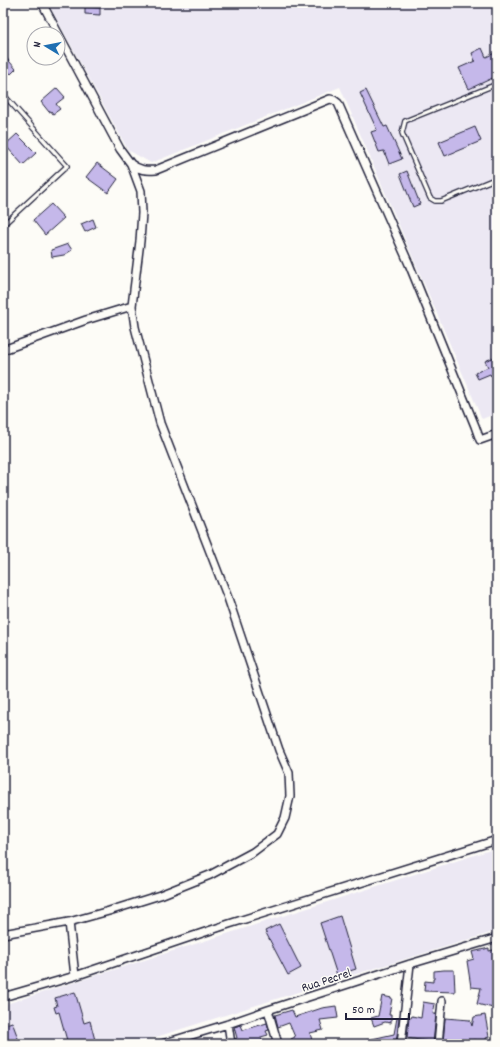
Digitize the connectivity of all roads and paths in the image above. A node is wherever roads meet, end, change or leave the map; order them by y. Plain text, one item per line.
1 (42, 3) edge
2 (497, 84) edge
3 (3, 94) edge
4 (131, 164) junction
5 (497, 178) edge
6 (3, 225) edge
7 (132, 306) junction
8 (3, 350) edge
9 (497, 434) edge
10 (497, 840) edge
11 (69, 922) junction
12 (3, 934) edge
13 (497, 938) edge
14 (410, 964) junction
15 (75, 976) junction
16 (3, 997) edge
17 (442, 1001) dead end
18 (268, 1010) junction
19 (228, 1024) junction
20 (162, 1044) edge
21 (231, 1044) edge
22 (278, 1044) edge
23 (401, 1044) edge
24 (438, 1044) edge

1 - 4 street
2 - 5 lane
3 - 6 lane
4 - 7 street
4 - 9 street
7 - 8 street
7 - 11 street
10 - 15 street
11 - 12 street
11 - 15 street
13 - 14 street, Rua Pecrel
14 - 18 street, Rua Pecrel
14 - 23 street
15 - 16 street
17 - 24 street
18 - 19 street, Rua Pecrel
18 - 22 street
19 - 20 street, Rua Pecrel
19 - 21 street

